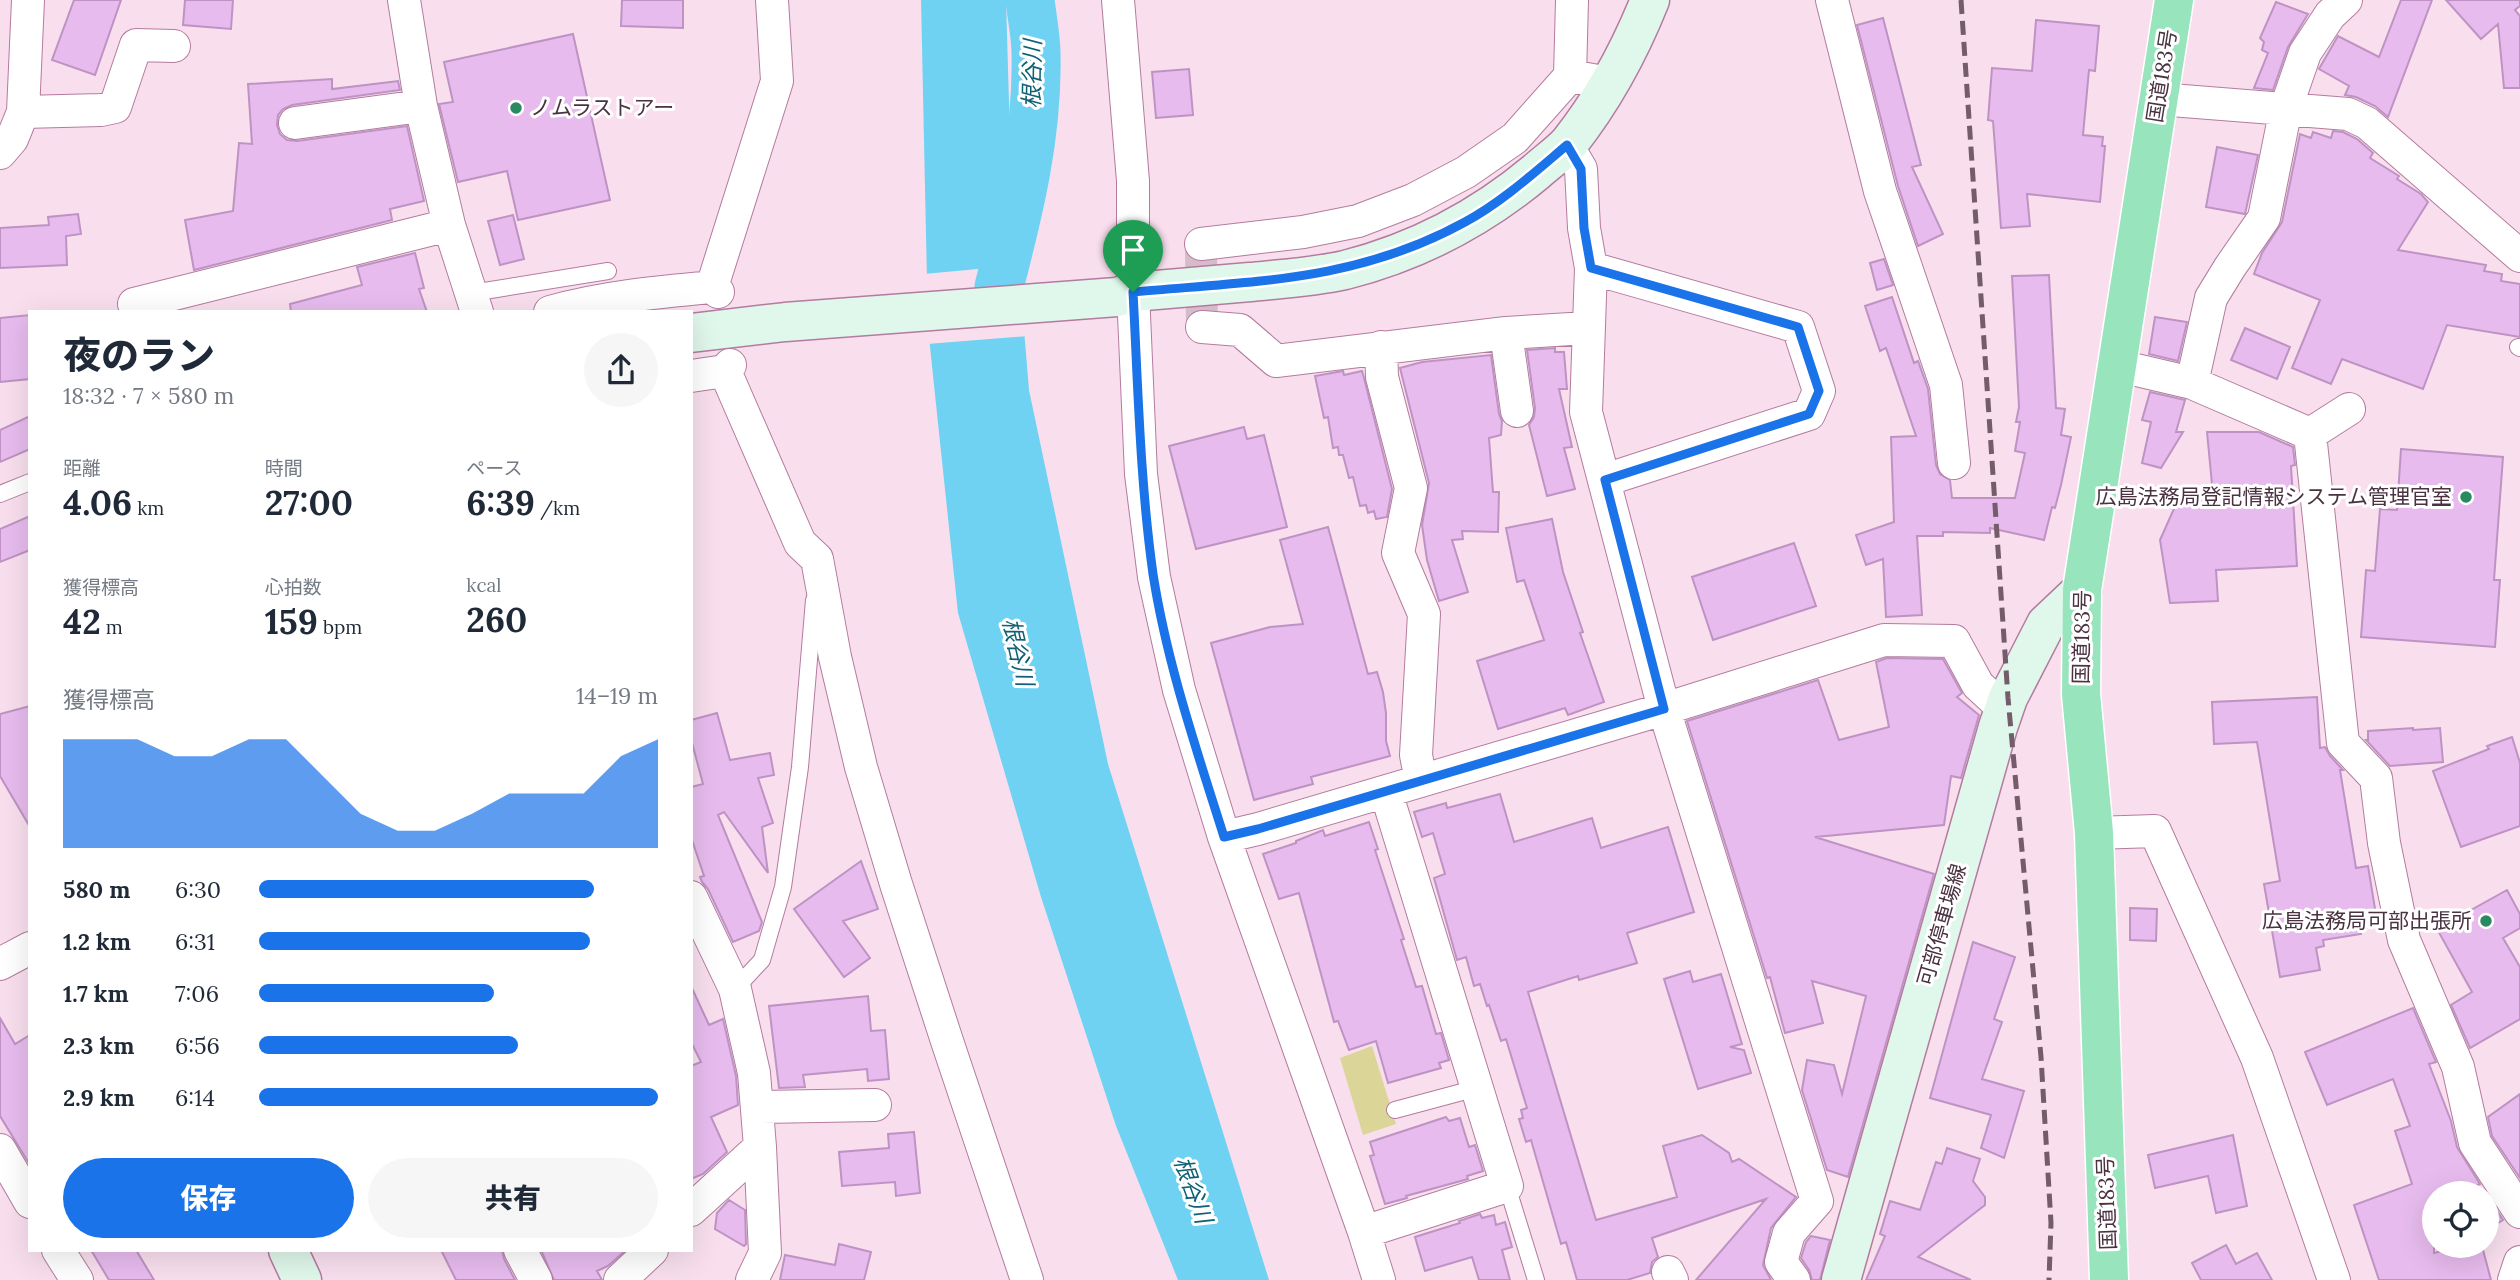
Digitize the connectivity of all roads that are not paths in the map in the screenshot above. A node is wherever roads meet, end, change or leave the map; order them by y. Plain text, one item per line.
1 (28, 0) edge
2 (404, 0) edge
3 (772, 0) edge
4 (1101, 0) edge
5 (1118, 0) edge
6 (1572, 0) edge
7 (1650, 0) edge
8 (1832, 0) edge
9 (2174, 0) edge
10 (2346, 0) edge
11 (174, 46) dead end
12 (1570, 76) junction
13 (1609, 83) junction
14 (2158, 99) junction
15 (421, 107) junction
16 (2286, 108) junction
17 (23, 112) junction
18 (295, 123) dead end
19 (1567, 145) junction
20 (0, 153) edge
21 (449, 225) junction
22 (1201, 244) dead end
23 (2520, 256) edge
24 (1591, 268) junction
25 (608, 271) dead end
26 (1125, 294) junction
27 (475, 302) edge
28 (134, 304) dead end
29 (558, 310) edge
30 (1202, 327) dead end
31 (1587, 328) junction
32 (693, 333) edge
33 (1506, 333) junction
34 (1381, 346) junction
35 (2115, 365) junction
36 (693, 376) edge
37 (2192, 383) junction
38 (2349, 409) dead end
39 (1517, 411) dead end
40 (2310, 434) junction
41 (1954, 463) dead end
42 (1605, 480) junction
43 (28, 483) edge
44 (0, 494) edge
45 (817, 559) junction
46 (2082, 590) junction
47 (1664, 709) junction
48 (2004, 709) junction
49 (1421, 781) junction
50 (1386, 792) junction
51 (2094, 833) junction
52 (1224, 837) junction
53 (693, 901) edge
54 (28, 949) edge
55 (0, 964) edge
56 (735, 989) junction
57 (1477, 1088) junction
58 (875, 1105) dead end
59 (757, 1107) junction
60 (1395, 1111) dead end
61 (760, 1147) junction
62 (0, 1150) edge
63 (1507, 1186) junction
64 (28, 1199) edge
65 (693, 1208) edge
66 (2520, 1212) edge
67 (1364, 1232) junction
68 (59, 1252) edge
69 (289, 1252) edge
70 (521, 1252) edge
71 (650, 1252) edge
72 (2520, 1262) edge
73 (76, 1280) edge
74 (302, 1280) edge
75 (536, 1280) edge
76 (620, 1280) edge
77 (752, 1280) edge
78 (1027, 1280) edge
79 (1379, 1280) edge
80 (1536, 1280) edge
81 (1794, 1280) edge
82 (1841, 1280) edge
83 (2109, 1280) edge
84 (2334, 1280) edge
85 (2514, 1280) edge

1 - 17 street
2 - 15 street
3 - 29 street
4 - 26 street
5 - 26 street
6 - 12 street
7 - 13 street
8 - 41 street
9 - 14 highway, 国道183号
10 - 16 street
11 - 17 street
12 - 13 street
12 - 22 street
13 - 19 street
14 - 16 street
14 - 35 highway, 国道183号
15 - 18 street
15 - 21 street
16 - 23 street
16 - 37 street
17 - 20 street
19 - 24 street
19 - 26 street
21 - 27 street
21 - 28 street
24 - 31 street
24 - 42 street
25 - 27 lane
26 - 32 street
26 - 52 street
30 - 34 street
31 - 33 street
31 - 42 street
33 - 34 street
33 - 39 street
34 - 49 street
35 - 37 street
35 - 46 highway, 国道183号
36 - 45 street
37 - 40 street
38 - 40 street
40 - 66 street
42 - 47 street
43 - 44 lane
45 - 56 lane
45 - 78 street
46 - 48 street, 可部停車場線
46 - 51 highway, 国道183号
47 - 48 street
47 - 49 street
47 - 81 street
48 - 82 street, 可部停車場線
49 - 50 street
50 - 52 street
50 - 57 street
51 - 83 highway, 国道183号
51 - 84 street
52 - 67 street
53 - 56 street
54 - 55 street
56 - 59 street
57 - 60 lane
57 - 63 street
58 - 59 street
59 - 61 street
61 - 65 street
61 - 77 street
62 - 64 street
63 - 67 street
63 - 80 lane
67 - 79 street
68 - 73 street
69 - 74 street
70 - 75 street
71 - 76 street
72 - 85 street

